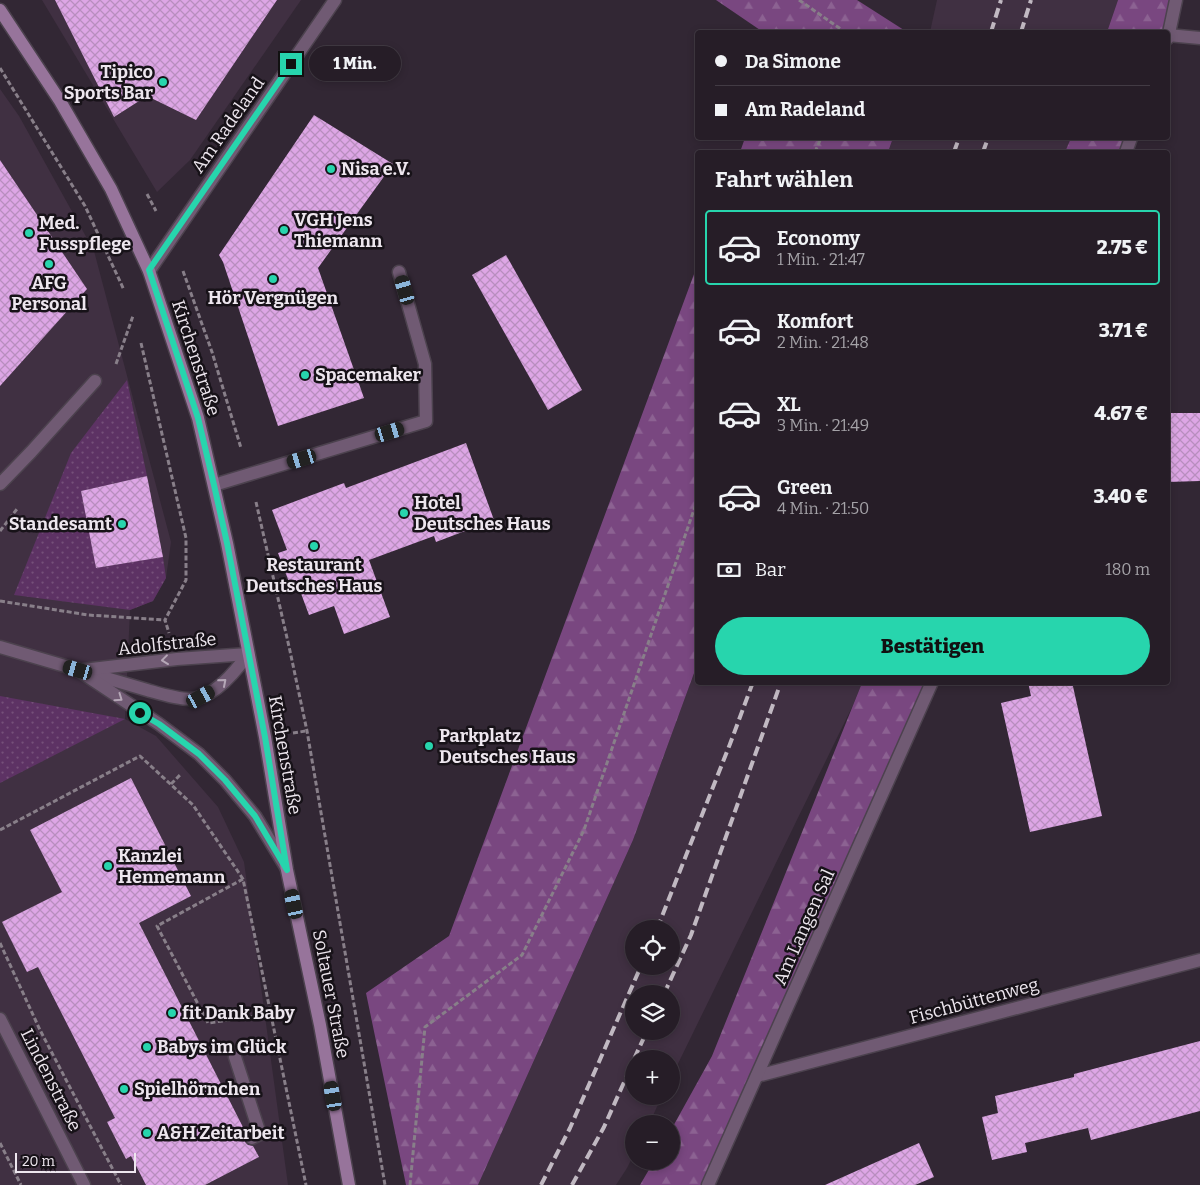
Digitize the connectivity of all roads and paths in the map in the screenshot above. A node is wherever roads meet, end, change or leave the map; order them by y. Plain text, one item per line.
1 (335, 0) edge
2 (799, 0) edge
3 (1176, 0) edge
4 (0, 10) edge
5 (842, 30) edge
6 (1169, 30) edge
7 (1170, 36) edge
8 (1200, 38) edge
9 (0, 68) edge
10 (149, 270) junction
11 (400, 272) dead end
12 (126, 296) dead end
13 (134, 314) dead end
14 (136, 323) dead end
15 (141, 342) dead end
16 (95, 381) dead end
17 (0, 484) edge
18 (214, 485) junction
19 (695, 507) edge
20 (0, 601) edge
21 (165, 620) junction
22 (0, 647) edge
23 (248, 654) junction
24 (177, 659) junction
25 (78, 670) junction
26 (931, 685) edge
27 (306, 731) dead end
28 (0, 830) edge
29 (287, 870) junction
30 (244, 880) junction
31 (0, 943) edge
32 (1200, 960) edge
33 (271, 1014) junction
34 (0, 1018) edge
35 (236, 1057) dead end
36 (757, 1076) junction
37 (252, 1138) dead end
38 (0, 1142) edge
39 (21, 1185) edge
40 (84, 1185) edge
41 (120, 1185) edge
42 (306, 1185) edge
43 (349, 1185) edge
44 (385, 1185) edge
45 (410, 1185) edge
46 (708, 1185) edge

1 - 10 street, Am Radeland
2 - 5 path
3 - 6 street
4 - 10 main road, Kirchenstraße
7 - 8 street
9 - 12 path
10 - 18 main road, Kirchenstraße
11 - 18 street
13 - 14 path
15 - 21 path
16 - 17 street
18 - 23 main road, Kirchenstraße
19 - 45 path
20 - 21 path
21 - 24 path
22 - 25 street, Adolfstraße
23 - 24 street, Adolfstraße
25 -> 23 street, Adolfstraße
23 - 29 main road, Kirchenstraße
24 -> 25 street, Adolfstraße
25 -> 29 street, Adolfstraße
26 - 36 street, Am Langen Sal
27 - 44 path
28 - 30 path
29 - 43 main road, Soltauer Straße
30 - 33 path
30 - 33 path
31 - 41 path
32 - 36 street, Fischbüttenweg
33 - 42 path
34 - 40 street, Lindenstraße
35 - 37 street
36 - 46 street, Am Langen Sal
38 - 39 path

